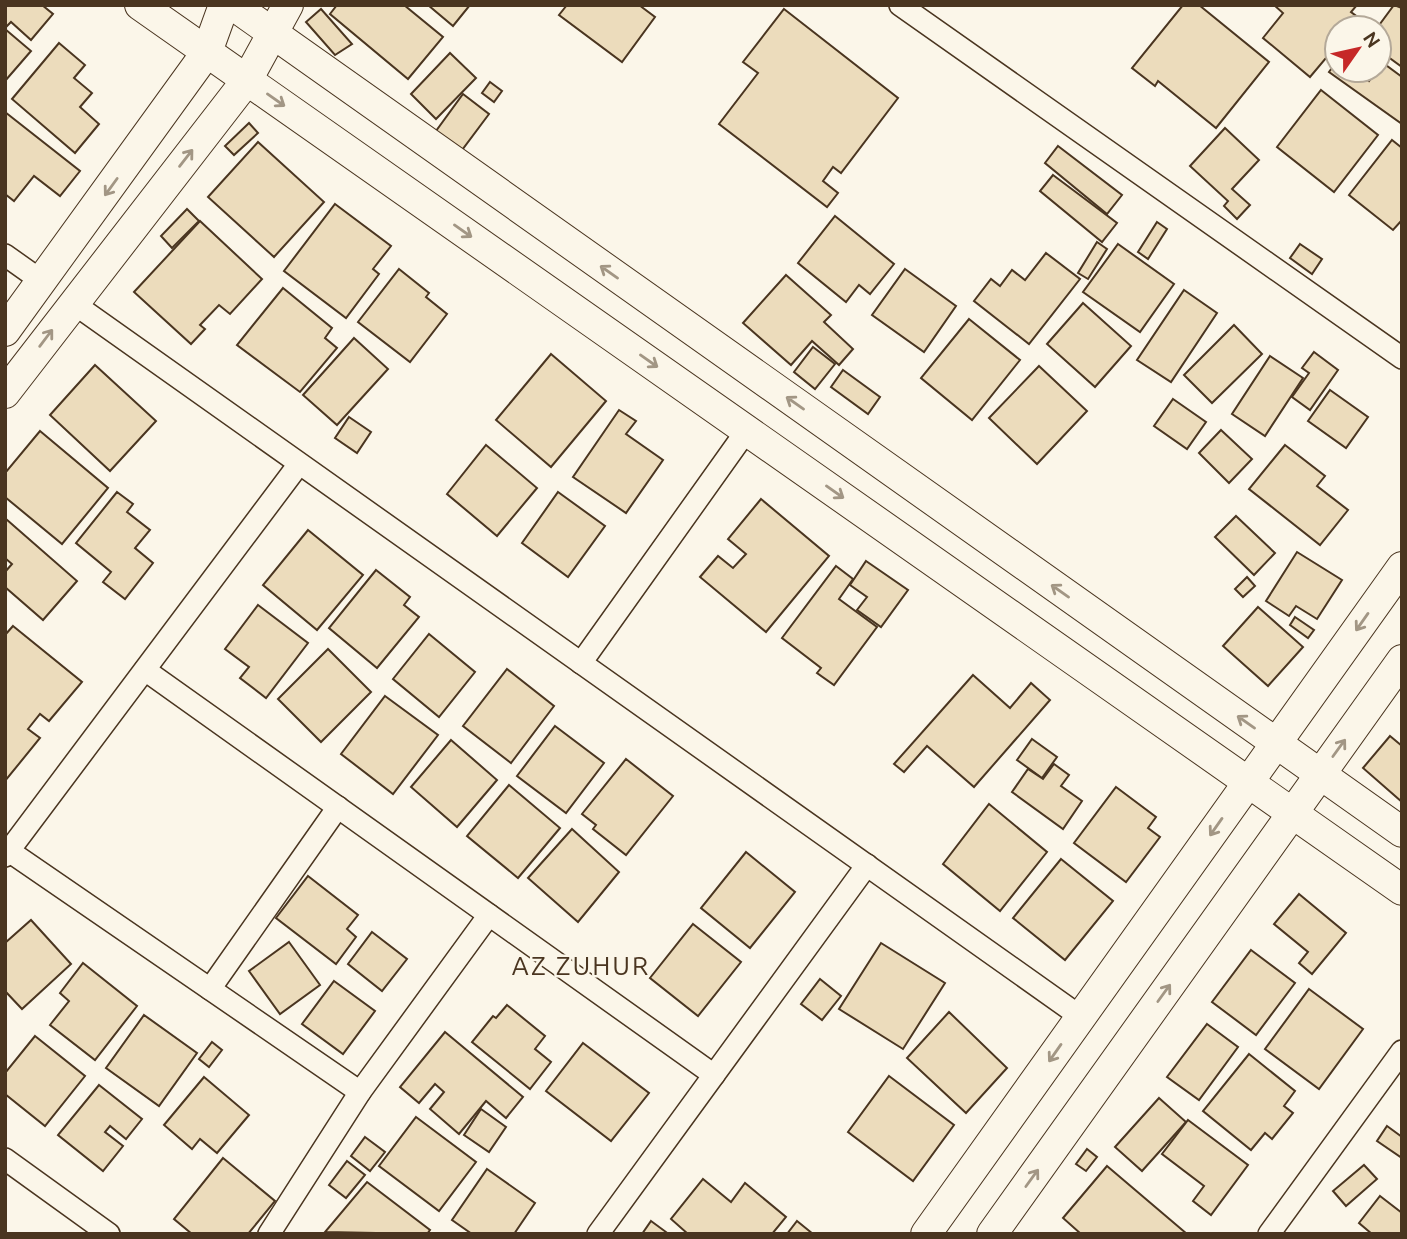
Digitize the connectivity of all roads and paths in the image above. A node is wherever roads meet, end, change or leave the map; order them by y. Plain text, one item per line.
1 (140, 5) edge
2 (224, 5) edge
3 (233, 5) edge
4 (288, 5) edge
5 (900, 5) edge
6 (273, 34) junction
7 (207, 52) junction
8 (247, 80) junction
9 (5, 255) edge
10 (43, 282) junction
11 (73, 303) junction
12 (5, 331) edge
13 (1402, 358) edge
14 (5, 393) edge
15 (747, 430) junction
16 (299, 464) junction
17 (1402, 567) edge
18 (1402, 660) edge
19 (581, 663) junction
20 (145, 670) junction
21 (1276, 743) junction
22 (1320, 775) junction
23 (1249, 781) junction
24 (338, 807) junction
25 (1293, 813) junction
26 (1402, 832) edge
27 (7, 854) edge
28 (867, 865) junction
29 (1402, 890) edge
30 (489, 915) junction
31 (210, 989) junction
32 (1081, 1017) junction
33 (1402, 1051) edge
34 (714, 1074) junction
35 (360, 1092) junction
36 (5, 1159) edge
37 (108, 1234) edge
38 (270, 1234) edge
39 (598, 1234) edge
40 (926, 1234) edge
41 (992, 1234) edge
42 (1269, 1234) edge

1 - 7 street
2 - 7 street
3 - 6 street
4 - 6 street
5 - 13 street
6 - 8 street
21 -> 6 street
7 - 8 street
7 -> 10 street
11 -> 8 street
8 -> 15 street
9 - 10 street
10 - 12 street
14 -> 11 street
11 - 16 street
15 - 19 street
15 -> 23 street
16 - 19 street
16 - 20 street
17 -> 21 street
22 -> 18 street
19 - 28 street
20 - 24 street
20 - 27 street
21 - 22 street
21 - 23 street
22 - 25 street
22 - 26 street
23 - 25 street
23 -> 32 street
24 - 30 street
24 - 31 street
25 - 29 street
41 -> 25 street
27 - 31 street
28 - 32 street
28 - 34 street
30 - 34 street
30 - 35 street
31 - 35 street
32 -> 40 street
33 - 42 street
34 - 39 street
35 - 38 street
36 - 37 street

